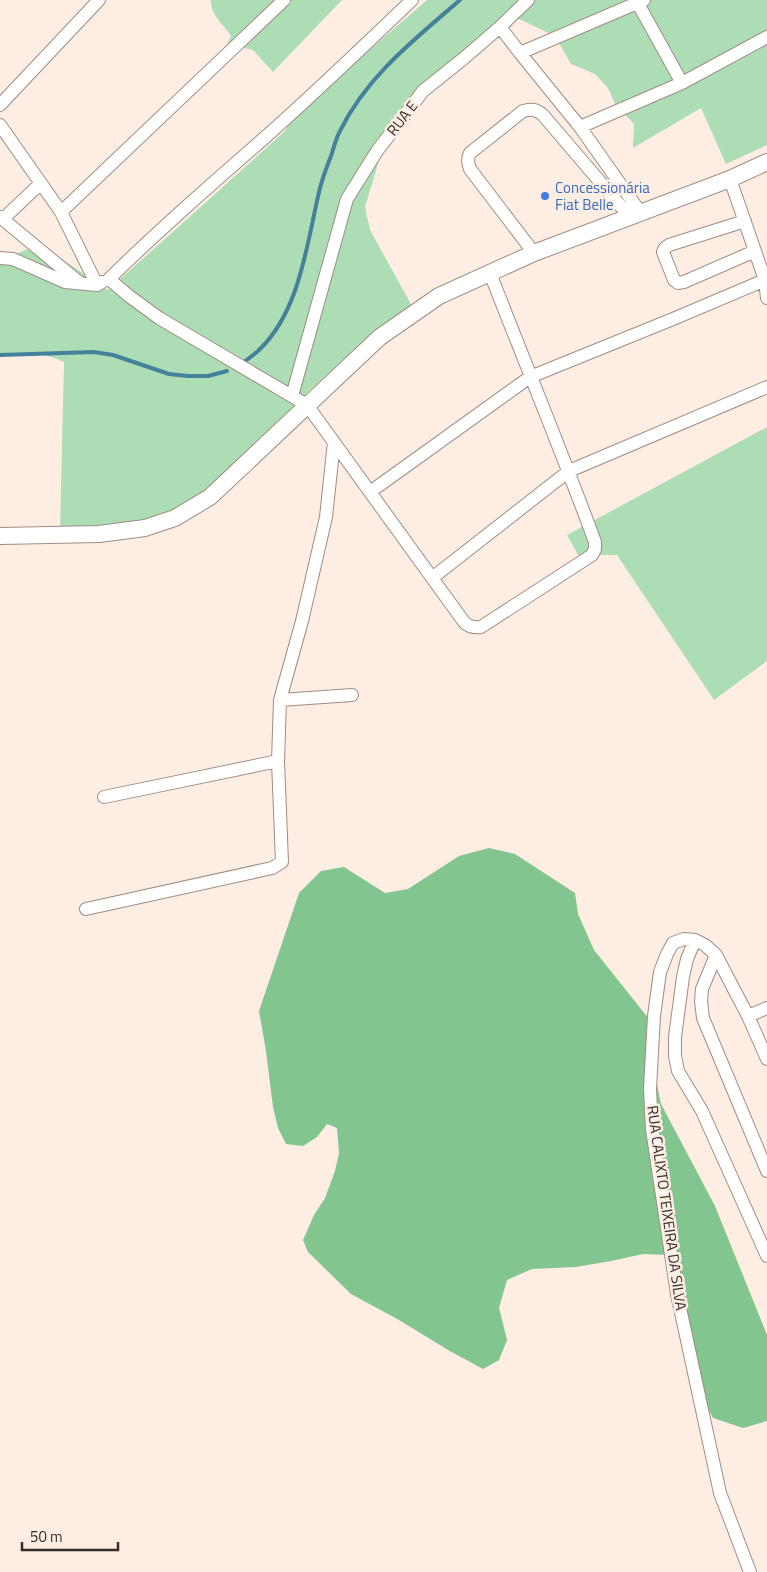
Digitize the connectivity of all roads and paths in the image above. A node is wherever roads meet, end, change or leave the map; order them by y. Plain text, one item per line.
1 (98, 0) edge
2 (284, 0) edge
3 (412, 0) edge
4 (528, 0) edge
5 (640, 1) edge
6 (500, 27) junction
7 (767, 37) edge
8 (520, 53) junction
9 (682, 83) junction
10 (0, 104) edge
11 (0, 125) edge
12 (580, 127) junction
13 (767, 162) edge
14 (730, 179) junction
15 (41, 183) junction
16 (61, 212) junction
17 (635, 215) junction
18 (2, 218) edge
19 (745, 221) junction
20 (755, 252) junction
21 (534, 253) junction
22 (0, 258) edge
23 (490, 273) junction
24 (109, 279) junction
25 (765, 280) junction
26 (80, 283) junction
27 (97, 285) junction
28 (767, 298) edge
29 (530, 377) junction
30 (767, 387) edge
31 (292, 396) junction
32 (307, 405) junction
33 (334, 442) junction
34 (569, 471) junction
35 (370, 492) junction
36 (0, 536) edge
37 (432, 578) junction
38 (352, 695) dead end
39 (280, 700) junction
40 (278, 761) junction
41 (104, 797) dead end
42 (86, 909) dead end
43 (695, 940) junction
44 (716, 955) junction
45 (767, 1008) edge
46 (748, 1016) junction
47 (767, 1059) edge
48 (767, 1171) edge
49 (767, 1256) edge
50 (750, 1572) edge

1 - 10 street
2 - 16 street
3 - 24 street
4 - 6 street, RUA E
5 - 8 street
5 - 9 street
6 - 8 street
6 - 31 street, RUA E
7 - 9 street
8 - 12 street
9 - 12 street
11 - 15 street
12 - 17 street
13 - 14 main road
14 - 17 main road
14 - 19 street
15 - 16 street
15 - 18 street
16 - 27 street
17 - 21 main road
17 - 21 street
18 - 26 street
19 - 20 street
19 - 20 street
20 - 25 street
21 - 23 main road
22 - 26 street
23 - 29 street
23 - 32 main road
24 - 27 street
24 - 31 street
25 - 28 street
25 - 29 street
26 - 27 street
29 - 34 street
29 - 35 street
30 - 34 street
31 - 32 street
32 - 33 street
32 - 36 main road
33 - 35 street
33 - 39 street
34 - 37 street
34 - 37 street
35 - 37 street
38 - 39 street
39 - 40 street
40 - 41 street
40 - 42 street
43 - 44 street
43 - 49 street
43 - 50 street, RUA CALIXTO TEIXEIRA DA SILVA
44 - 46 street
44 - 48 street
45 - 46 street
46 - 47 street

